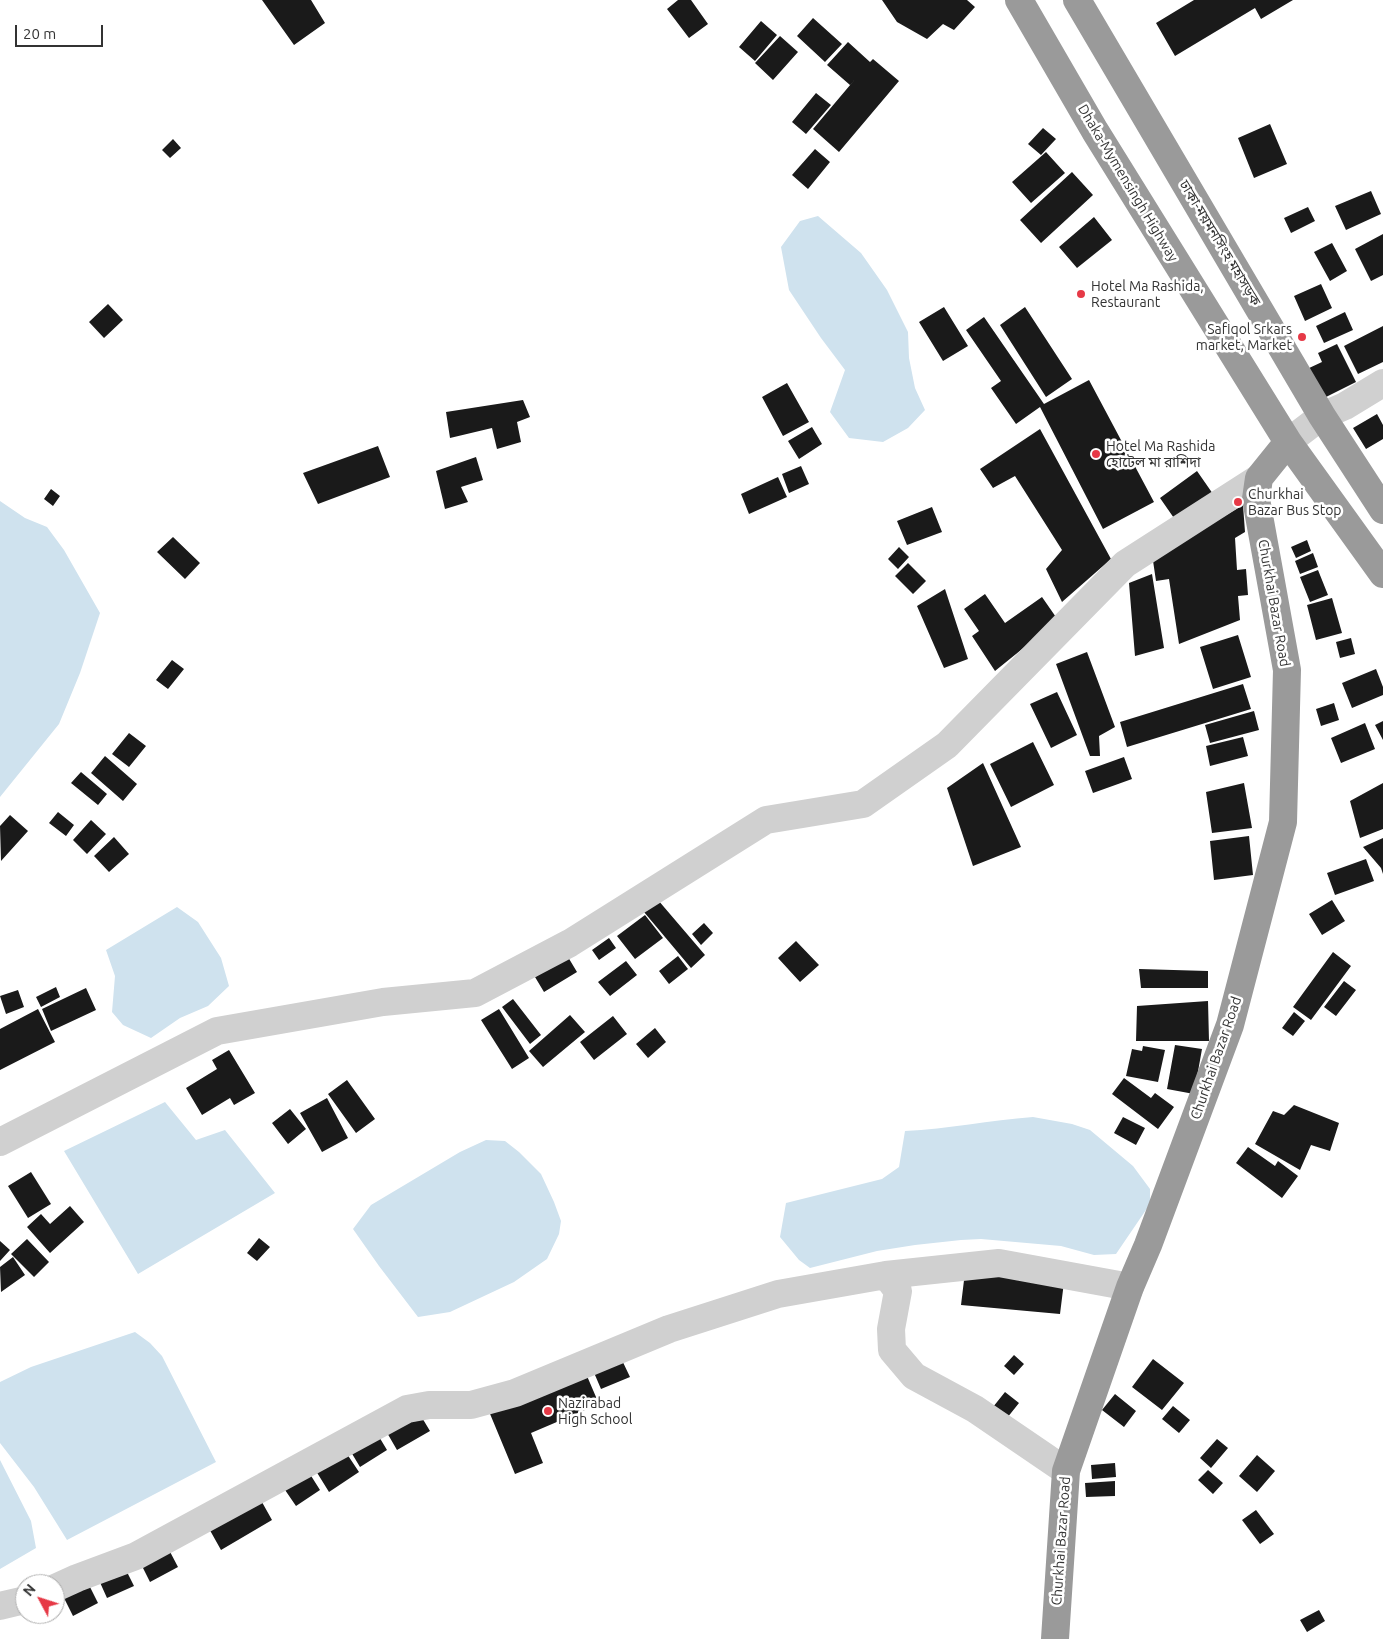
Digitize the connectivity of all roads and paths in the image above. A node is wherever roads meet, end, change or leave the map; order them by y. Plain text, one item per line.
1 (1019, 0) edge
2 (1076, 0) edge
3 (1383, 383) edge
4 (1322, 416) junction
5 (1288, 442) junction
6 (1259, 478) junction
7 (1383, 510) edge
8 (1383, 574) edge
9 (4, 1134) edge
10 (886, 1275) junction
11 (1130, 1287) junction
12 (1066, 1471) junction
13 (65, 1583) edge
14 (15, 1602) edge
15 (0, 1606) edge
16 (1055, 1639) edge

1 - 5 highway, Dhaka-Mymensingh Highway
2 - 4 highway, ঢাকা-ময়মনসিংহ মহাসড়ক
3 - 4 street
4 - 5 street
4 - 7 highway, ঢাকা-ময়মনসিংহ মহাসড়ক
5 - 6 highway
5 - 8 highway
6 - 9 street
6 - 11 highway, Churkhai Bazar Road
10 - 11 street
10 - 12 street
10 - 13 street
11 - 12 highway, Churkhai Bazar Road
12 - 16 highway, Churkhai Bazar Road
14 - 15 street

